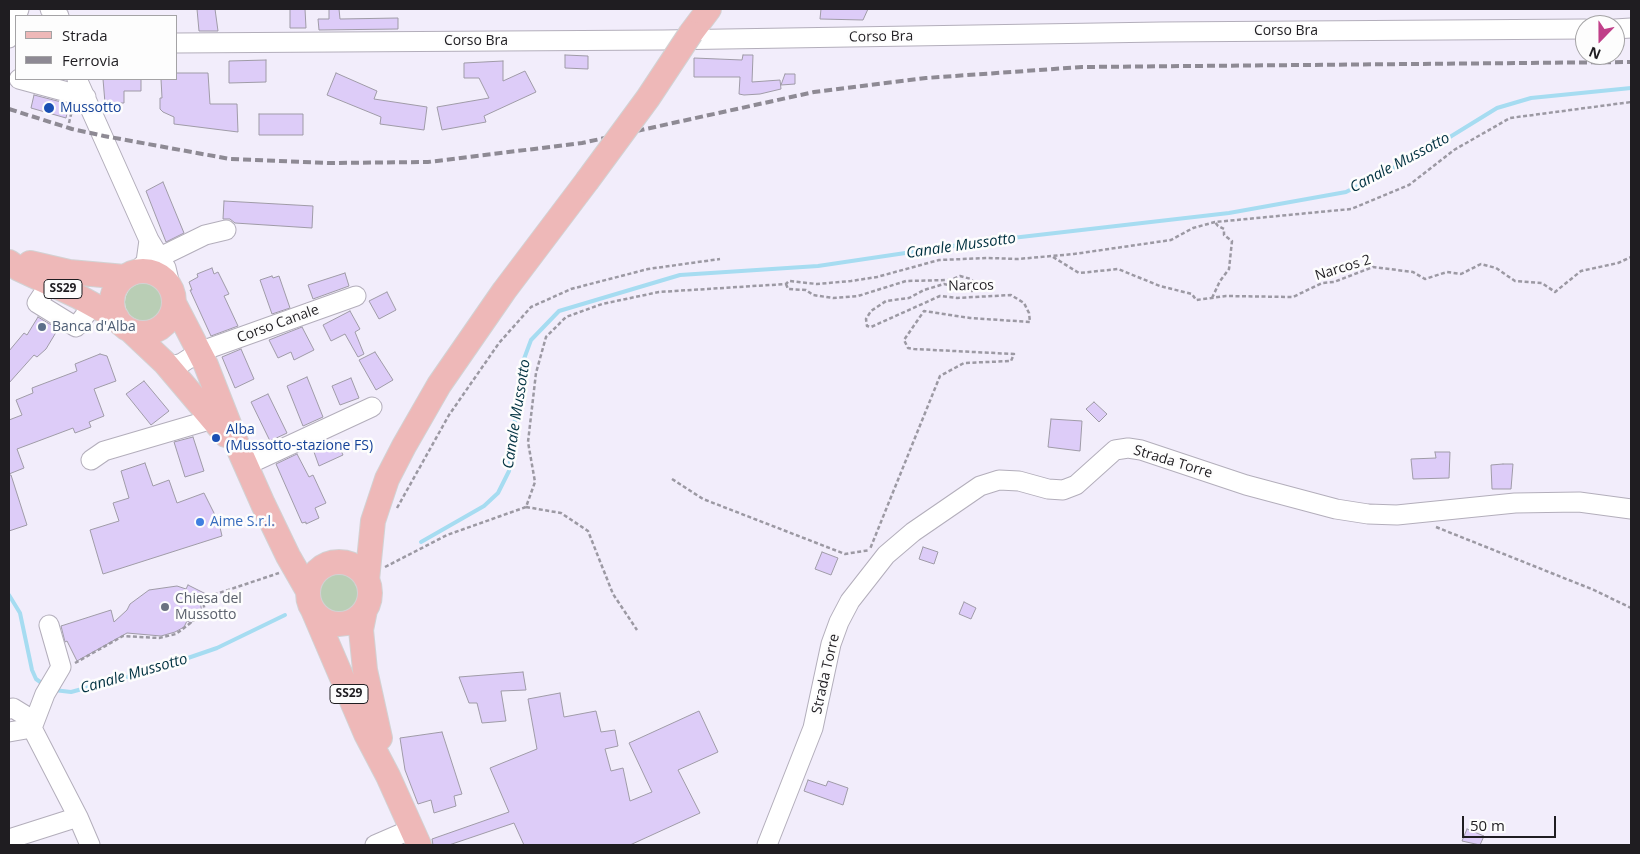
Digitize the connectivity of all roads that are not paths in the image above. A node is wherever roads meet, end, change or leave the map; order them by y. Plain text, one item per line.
1 (701, 14) edge
2 (15, 21) edge
3 (1575, 29) edge
4 (9, 38) edge
5 (178, 43) edge
6 (31, 80) edge
7 (85, 88) edge
8 (226, 230) dead end
9 (149, 240) junction
10 (160, 257) junction
11 (9, 260) edge
12 (131, 274) junction
13 (59, 277) junction
14 (172, 295) junction
15 (356, 296) dead end
16 (123, 324) junction
17 (199, 352) junction
18 (165, 362) junction
19 (372, 407) dead end
20 (212, 419) junction
21 (243, 459) junction
22 (91, 460) dead end
23 (1631, 509) edge
24 (384, 518) junction
25 (283, 542) junction
26 (335, 563) junction
27 (375, 574) junction
28 (311, 601) junction
29 (365, 610) junction
30 (49, 625) dead end
31 (9, 709) edge
32 (32, 728) junction
33 (9, 732) edge
34 (388, 776) junction
35 (78, 817) junction
36 (416, 837) edge
37 (9, 839) edge
38 (90, 845) edge
39 (375, 845) edge
40 (767, 845) edge

1 - 24 main road, bridge
2 - 4 street
3 - 5 street, Corso Bra
6 - 7 street
7 - 9 street
8 - 10 street
9 - 10 street
9 - 12 street
10 - 14 street
11 - 13 main road, SS29
12 - 13 main road, SS29
12 - 14 main road
12 - 16 main road
13 - 16 main road, SS29
14 - 16 main road
14 - 17 main road, SS29
15 - 17 street, Corso Canale
16 - 18 main road, SS29
17 - 18 street, Corso Canale
17 - 21 main road, SS29
18 - 20 main road, SS29
19 - 21 street
20 - 21 main road, SS29
20 - 22 street
21 - 25 main road, SS29
23 - 40 street, Strada Torre
24 - 26 main road
24 - 27 main road
25 - 26 main road
25 - 28 main road, SS29
26 - 27 main road
26 - 28 main road
27 - 29 main road
28 - 29 main road
28 - 34 main road, SS29
29 - 34 main road, SS29
30 - 32 street
31 - 32 street
32 - 33 street
32 - 35 street
34 - 36 main road, SS29
35 - 37 street
35 - 38 street
36 - 39 street

